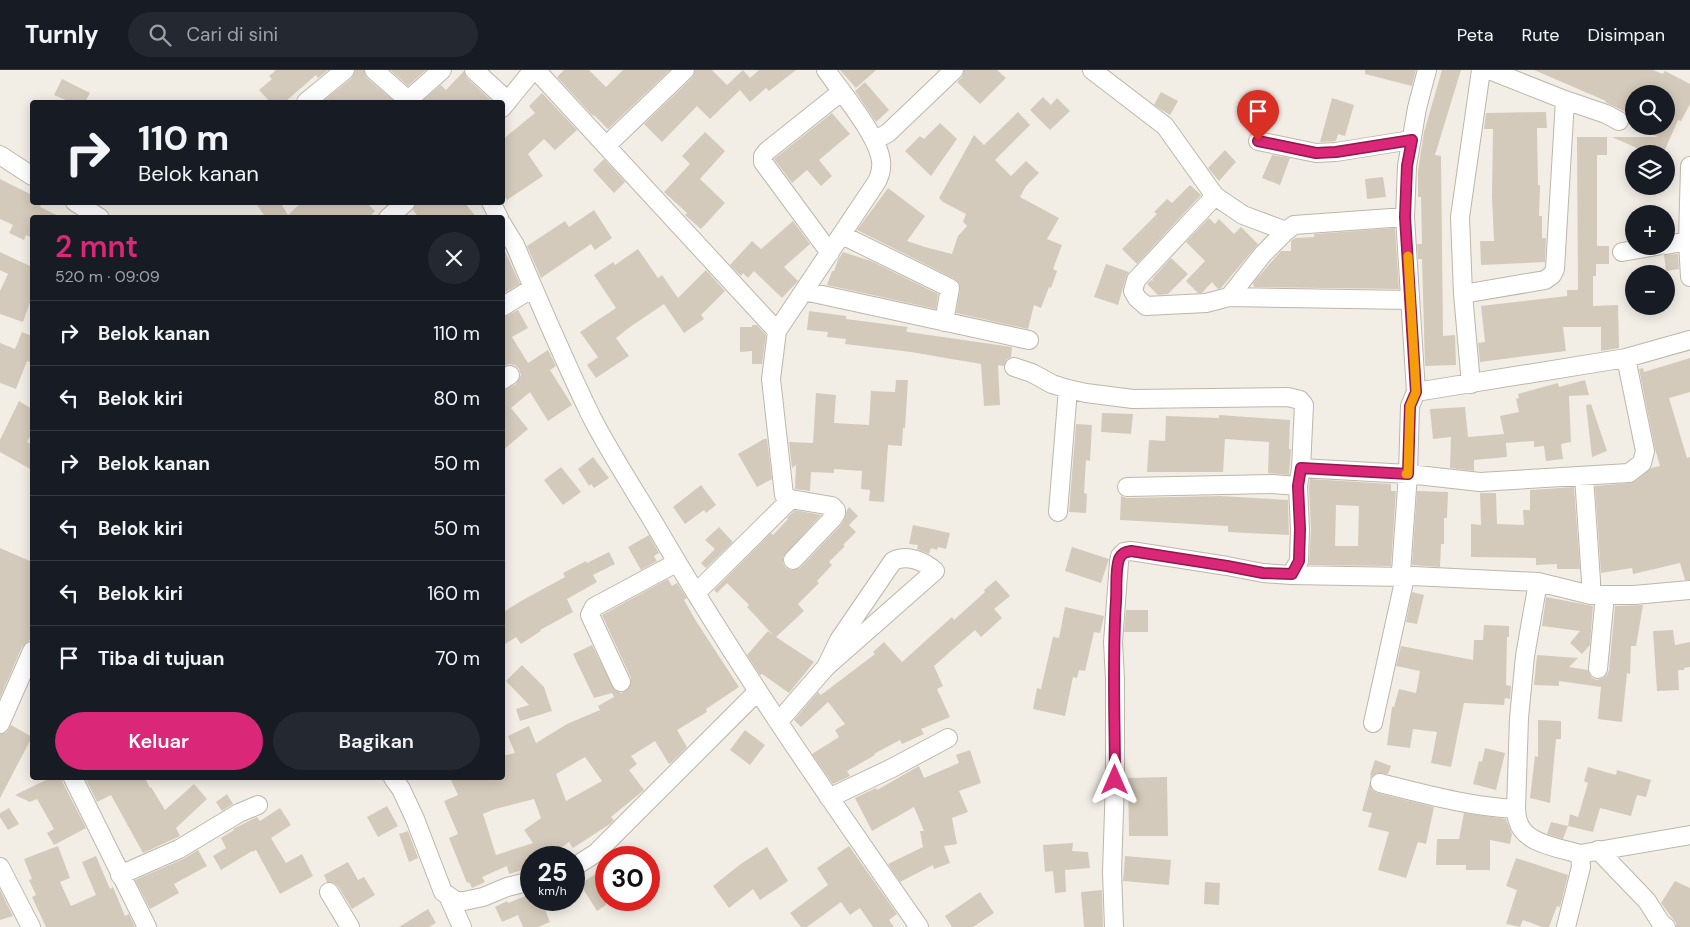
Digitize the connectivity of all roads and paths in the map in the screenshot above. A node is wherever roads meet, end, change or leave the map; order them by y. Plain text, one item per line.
1 (345, 70) edge
2 (374, 70) edge
3 (442, 70) edge
4 (474, 70) edge
5 (535, 70) edge
6 (685, 70) edge
7 (826, 70) edge
8 (954, 70) edge
9 (1092, 70) edge
10 (1427, 70) edge
11 (1482, 70) edge
12 (1489, 70) edge
13 (841, 92) junction
14 (308, 100) edge
15 (406, 100) edge
16 (408, 100) edge
17 (501, 100) edge
18 (1565, 100) junction
19 (505, 104) edge
20 (1619, 121) dead end
21 (875, 140) junction
22 (1412, 140) junction
23 (1258, 141) dead end
24 (606, 146) junction
25 (0, 155) edge
26 (1690, 166) edge
27 (30, 175) edge
28 (1215, 196) junction
29 (80, 205) edge
30 (403, 205) edge
31 (94, 215) edge
32 (391, 215) edge
33 (1405, 217) junction
34 (1286, 231) junction
35 (505, 235) edge
36 (842, 235) junction
37 (1688, 241) junction
38 (1675, 243) edge
39 (509, 249) edge
40 (1625, 251) edge
41 (1622, 252) dead end
42 (830, 253) junction
43 (1690, 277) edge
44 (533, 288) junction
45 (804, 292) junction
46 (1463, 294) junction
47 (1229, 297) junction
48 (1410, 300) junction
49 (505, 305) edge
50 (944, 322) junction
51 (778, 331) junction
52 (1028, 340) dead end
53 (1690, 340) edge
54 (1626, 358) junction
55 (1014, 367) dead end
56 (1471, 384) junction
57 (1068, 389) junction
58 (1416, 392) junction
59 (1301, 468) junction
60 (1408, 474) junction
61 (1584, 476) junction
62 (1298, 486) junction
63 (1127, 487) dead end
64 (791, 499) junction
65 (1058, 512) dead end
66 (793, 560) dead end
67 (676, 562) junction
68 (1292, 574) junction
69 (1406, 577) junction
70 (1538, 582) junction
71 (1690, 590) edge
72 (696, 593) junction
73 (1598, 595) junction
74 (30, 656) edge
75 (826, 667) junction
76 (1598, 669) dead end
77 (621, 682) dead end
78 (757, 692) junction
79 (778, 721) junction
80 (1373, 722) dead end
81 (0, 724) edge
82 (948, 738) dead end
83 (75, 780) edge
84 (394, 780) edge
85 (1380, 784) dead end
86 (829, 798) junction
87 (258, 805) dead end
88 (1516, 809) junction
89 (1690, 835) edge
90 (1598, 850) junction
91 (1580, 854) junction
92 (585, 860) edge
93 (0, 866) edge
94 (120, 875) junction
95 (520, 884) edge
96 (329, 892) dead end
97 (450, 898) junction
98 (32, 927) edge
99 (147, 927) edge
100 (350, 927) edge
101 (462, 927) edge
102 (919, 927) edge
103 (1114, 927) edge
104 (1566, 927) edge
105 (1666, 927) edge

1 - 14 street
2 - 15 street
3 - 16 street
4 - 17 street
5 - 19 street
5 - 24 street
6 - 24 street
7 - 13 street
8 - 21 street
9 - 28 street
10 - 22 street
11 - 46 street
12 - 18 street
13 - 21 street
13 - 42 street
18 - 20 street
18 - 46 street
21 - 36 street
22 - 23 street
22 - 33 street
24 - 51 street
25 - 27 street
26 - 37 street
28 - 34 street
28 - 47 street
29 - 31 street
30 - 32 street
33 - 34 street
33 - 48 street
34 - 47 street
35 - 39 street
36 - 42 street
36 - 50 street
37 - 38 street
37 - 43 street
39 - 44 street
40 - 41 street
42 - 45 street
44 - 49 street
44 - 67 street
45 - 50 street
45 - 51 street
46 - 56 street
47 - 48 street
48 - 58 street
50 - 52 street
51 - 64 street
53 - 54 street
54 - 56 street
54 - 61 street
55 - 57 street
56 - 58 street
57 - 59 street
57 - 65 street
58 - 60 street
59 - 60 street
59 - 62 street
60 - 61 street
60 - 69 street
61 - 73 street
62 - 63 street
62 - 68 street
64 - 66 street
64 - 72 street
67 - 72 street
67 - 77 street
68 - 69 street
68 - 103 street
69 - 70 street
69 - 80 street
70 - 73 street
70 - 88 street
71 - 73 street
72 - 78 street
73 - 76 street
74 - 81 street
75 - 75 street
75 - 79 street
78 - 79 street
78 - 92 street
79 - 86 street
82 - 86 street
83 - 94 street
84 - 97 street
85 - 88 street
86 - 102 street
87 - 94 street
88 - 91 street
89 - 90 street
90 - 91 street
90 - 105 street
91 - 104 street
93 - 98 street
94 - 99 street
95 - 97 street
96 - 100 street
97 - 101 street

